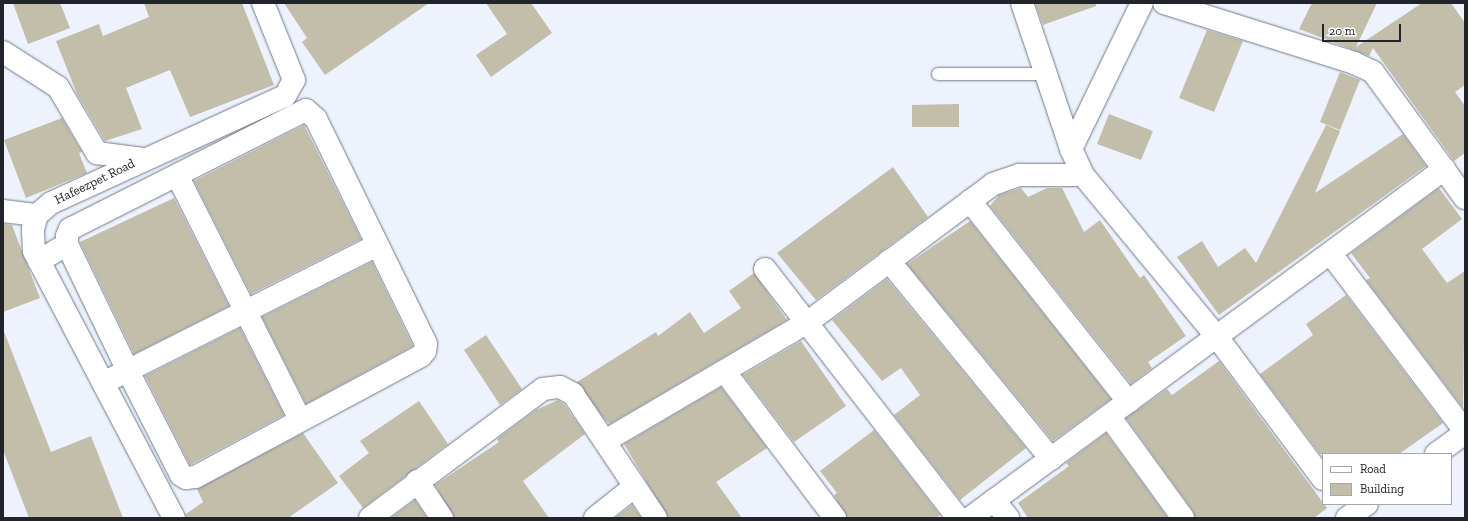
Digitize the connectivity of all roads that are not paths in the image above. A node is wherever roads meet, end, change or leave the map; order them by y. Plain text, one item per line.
1 (263, 3) edge
2 (1022, 3) edge
3 (1142, 3) edge
4 (1164, 3) edge
5 (3, 52) edge
6 (938, 74) dead end
7 (1046, 74) junction
8 (1071, 149) junction
9 (143, 159) junction
10 (1444, 169) junction
11 (177, 175) junction
12 (1083, 175) junction
13 (1465, 198) edge
14 (970, 201) junction
15 (3, 211) edge
16 (37, 215) junction
17 (67, 244) junction
18 (377, 245) junction
19 (1331, 254) junction
20 (39, 261) junction
21 (889, 261) junction
22 (765, 270) dead end
23 (247, 312) junction
24 (808, 322) junction
25 (1217, 337) junction
26 (128, 371) junction
27 (725, 372) junction
28 (103, 383) junction
29 (1129, 402) junction
30 (1109, 416) junction
31 (300, 420) junction
32 (1465, 432) edge
33 (605, 441) junction
34 (1437, 453) edge
35 (1051, 459) junction
36 (1322, 478) edge
37 (417, 481) junction
38 (634, 487) junction
39 (994, 500) junction
40 (174, 518) edge
41 (370, 518) edge
42 (442, 518) edge
43 (595, 518) edge
44 (656, 518) edge
45 (835, 518) edge
46 (958, 518) edge
47 (970, 518) edge
48 (1008, 518) edge
49 (1183, 518) edge

1 - 9 street, Hafeezpet Road
2 - 7 street
3 - 8 street
4 - 10 street
5 - 9 street
6 - 7 lane
7 - 8 street
8 - 12 street
9 - 16 street, Hafeezpet Road
10 - 13 street
10 - 19 street
11 - 17 street
11 - 18 street
11 - 23 street
12 - 14 street
12 - 25 street
14 - 21 street
14 - 29 street
15 - 16 street
16 - 20 street
17 - 20 street
17 - 26 street
18 - 23 street
18 - 31 street
19 - 25 street
19 - 32 street
20 - 28 street
21 - 24 street
21 - 35 street
22 - 24 street
23 - 26 street
23 - 31 street
24 - 27 street
24 - 46 street
25 - 29 street
25 - 36 street
26 - 28 street
26 - 31 street
27 - 33 street
27 - 45 street
28 - 40 street
29 - 30 street
30 - 35 street
30 - 49 street
32 - 34 street
33 - 37 street
33 - 38 street
35 - 39 street
37 - 41 street
37 - 42 street
38 - 43 street
38 - 44 street
39 - 47 street
39 - 48 street

